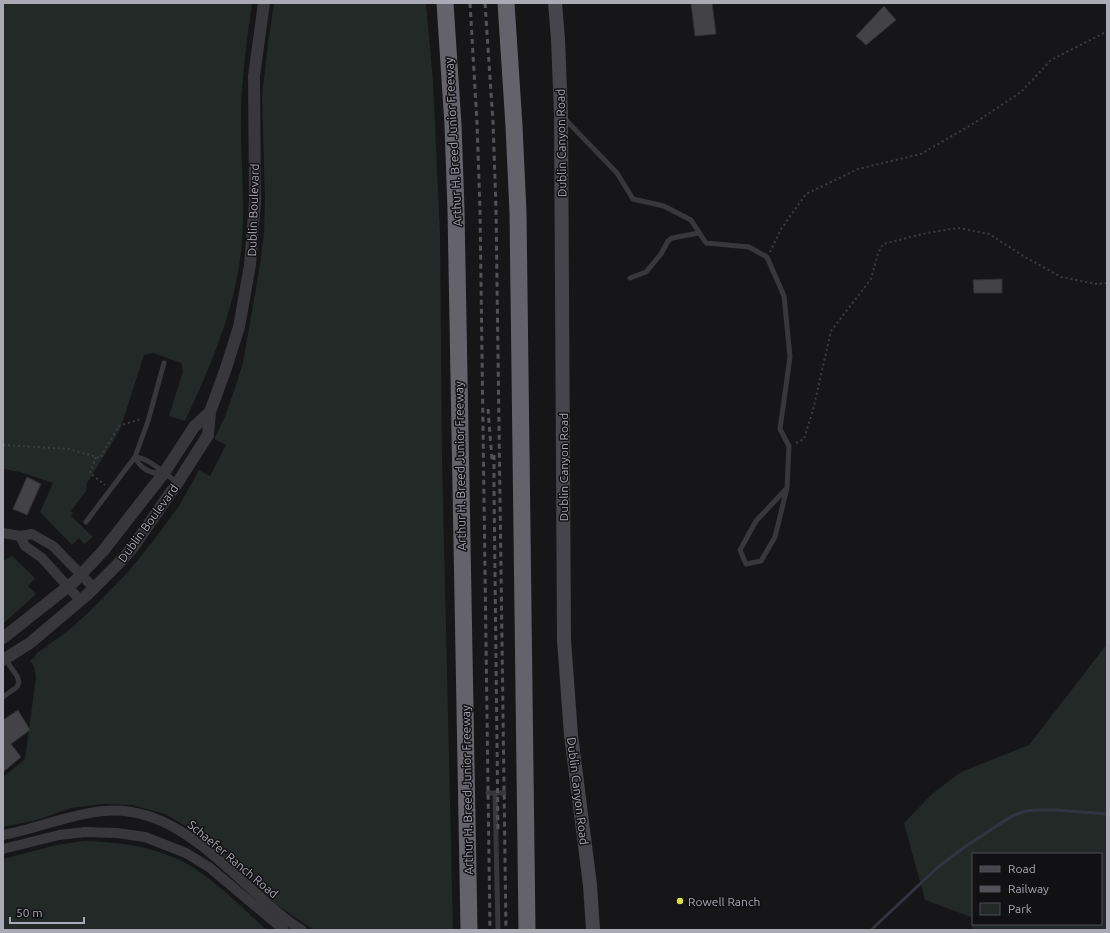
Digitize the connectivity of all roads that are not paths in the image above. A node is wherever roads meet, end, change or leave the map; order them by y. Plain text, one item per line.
1 (264, 3) edge
2 (445, 3) edge
3 (506, 3) edge
4 (555, 3) edge
5 (561, 115) junction
6 (699, 233) junction
7 (630, 278) dead end
8 (164, 363) dead end
9 (210, 412) junction
10 (135, 457) junction
11 (164, 473) junction
12 (178, 482) junction
13 (787, 488) junction
14 (86, 522) dead end
15 (3, 533) edge
16 (20, 536) junction
17 (81, 574) junction
18 (68, 586) junction
19 (94, 588) junction
20 (80, 600) junction
21 (3, 638) edge
22 (4, 659) edge
23 (3, 697) edge
24 (488, 793) dead end
25 (495, 793) junction
26 (504, 793) dead end
27 (3, 836) edge
28 (3, 849) edge
29 (284, 930) edge
30 (302, 930) edge
31 (469, 930) edge
32 (498, 930) edge
33 (527, 930) edge
34 (593, 930) edge

1 - 9 street, Dublin Boulevard
2 - 31 highway, Arthur H. Breed Junior Freeway
3 - 33 highway
4 - 5 main road, Dublin Canyon Road
5 - 6 lane
5 - 34 main road, Dublin Canyon Road
6 - 7 lane
6 - 13 lane
8 - 10 lane
9 - 11 street, Dublin Boulevard
9 - 12 street, Dublin Boulevard
10 - 11 lane
10 - 14 lane
11 - 12 lane
11 - 17 street, Dublin Boulevard
12 - 19 street, Dublin Boulevard
13 - 13 lane
15 - 16 street
16 - 17 street
16 - 18 street
17 - 18 street, Dublin Boulevard
17 - 19 street
18 - 20 street
18 - 21 street, Dublin Boulevard
19 - 20 street, Dublin Boulevard
20 - 22 street, Dublin Boulevard
22 - 23 lane
24 - 25 lane
25 - 26 lane
25 - 32 lane
27 - 30 street, Schaefer Ranch Road
28 - 29 street, Schaefer Ranch Road

